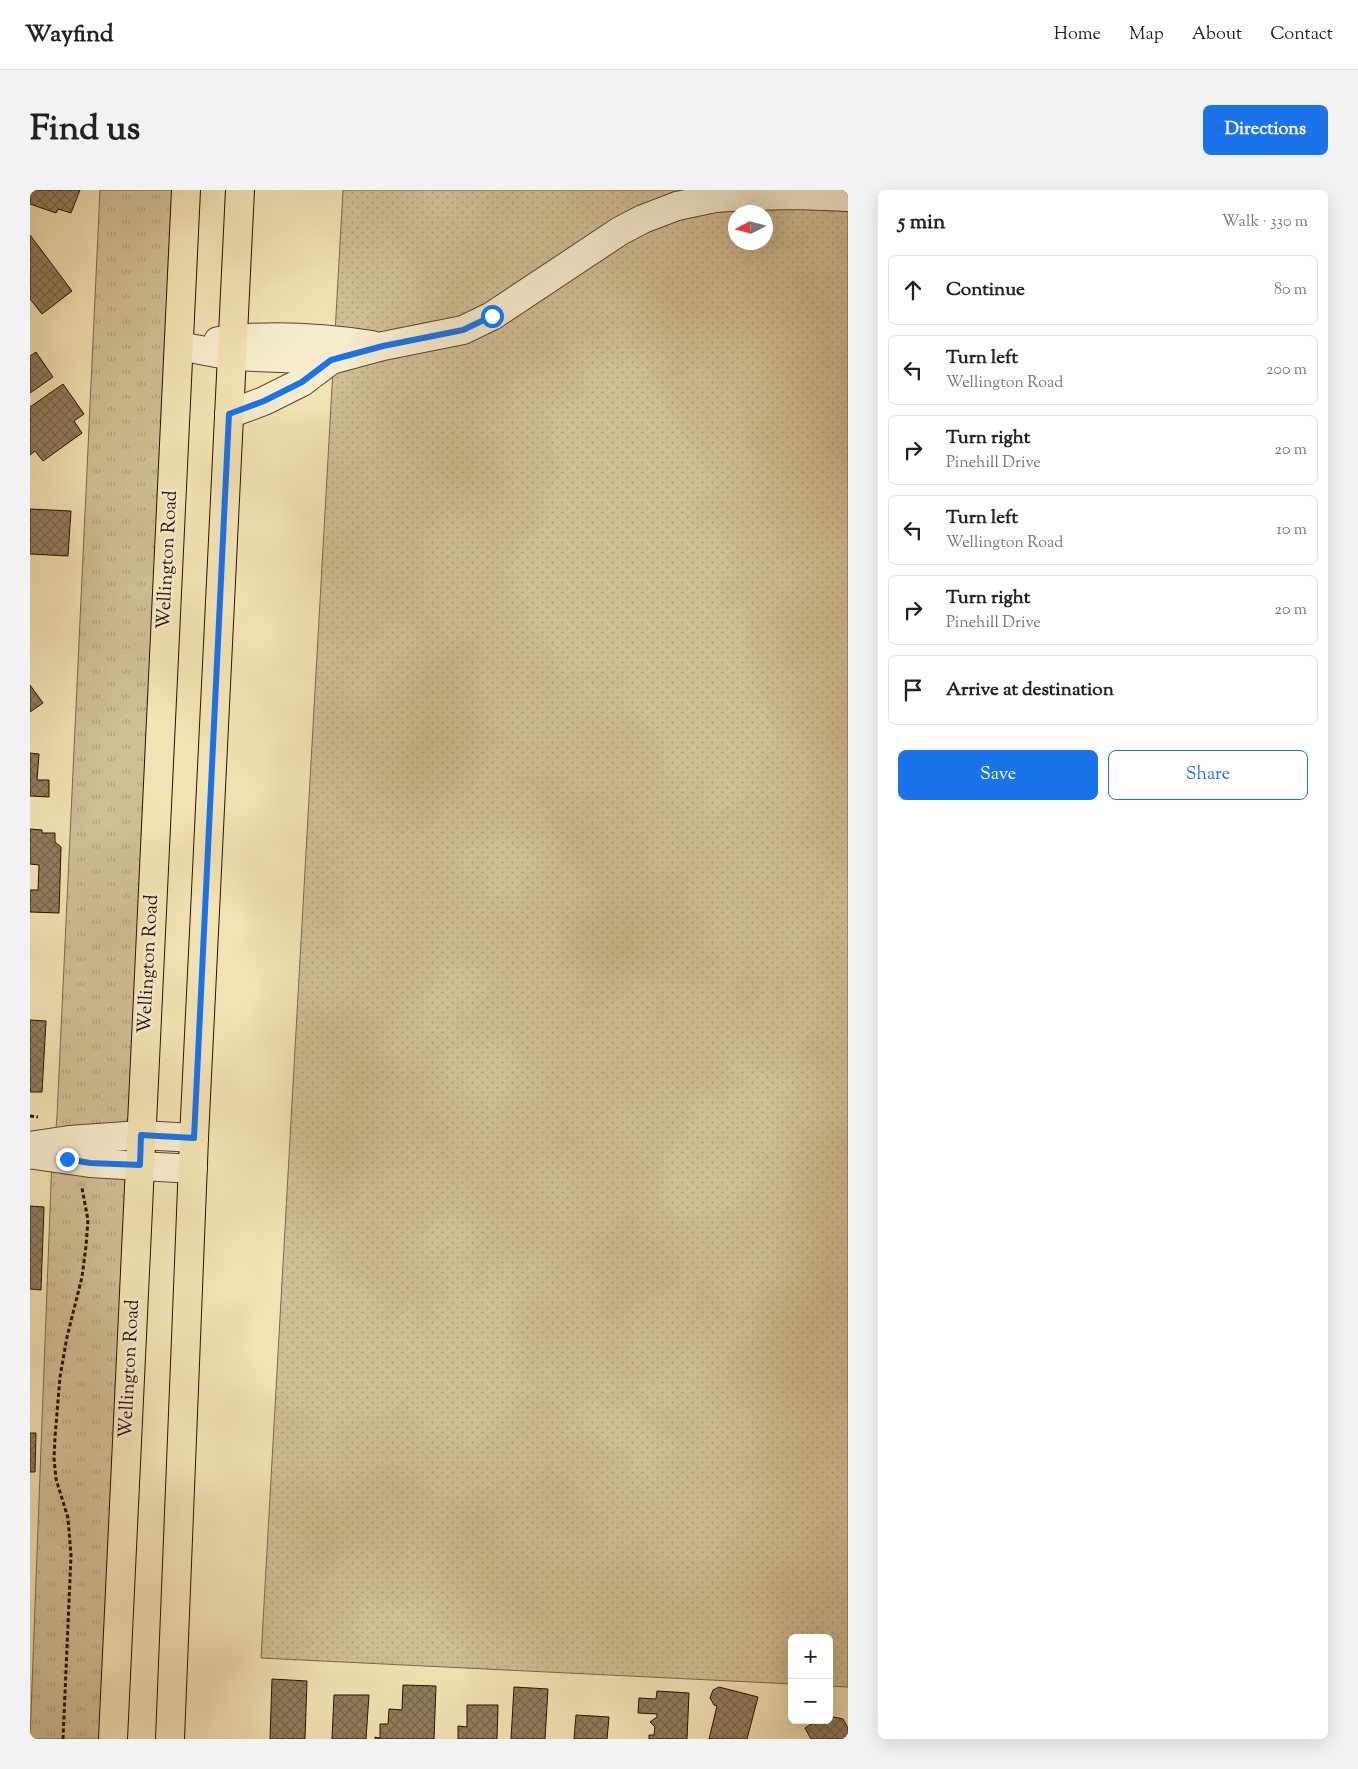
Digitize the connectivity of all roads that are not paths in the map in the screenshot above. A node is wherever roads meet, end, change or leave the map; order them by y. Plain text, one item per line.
1 (186, 190) edge
2 (240, 190) edge
3 (848, 197) edge
4 (179, 346) junction
5 (383, 346) junction
6 (233, 347) junction
7 (331, 360) junction
8 (229, 414) junction
9 (141, 1135) junction
10 (194, 1138) junction
11 (30, 1146) edge
12 (30, 1154) edge
13 (140, 1165) junction
14 (193, 1169) junction
15 (113, 1739) edge
16 (170, 1739) edge

1 - 4 main road, Wellington Road
2 - 6 main road
3 - 5 street
4 - 6 street
4 - 9 main road, Wellington Road
5 - 6 street
5 - 7 street
6 - 7 street
6 - 8 main road
7 - 8 street
8 - 10 main road
9 - 10 street
9 - 11 street
9 - 13 main road, Wellington Road
10 - 14 main road
12 - 13 street
13 - 14 street
13 - 15 main road, Wellington Road
14 - 16 main road

